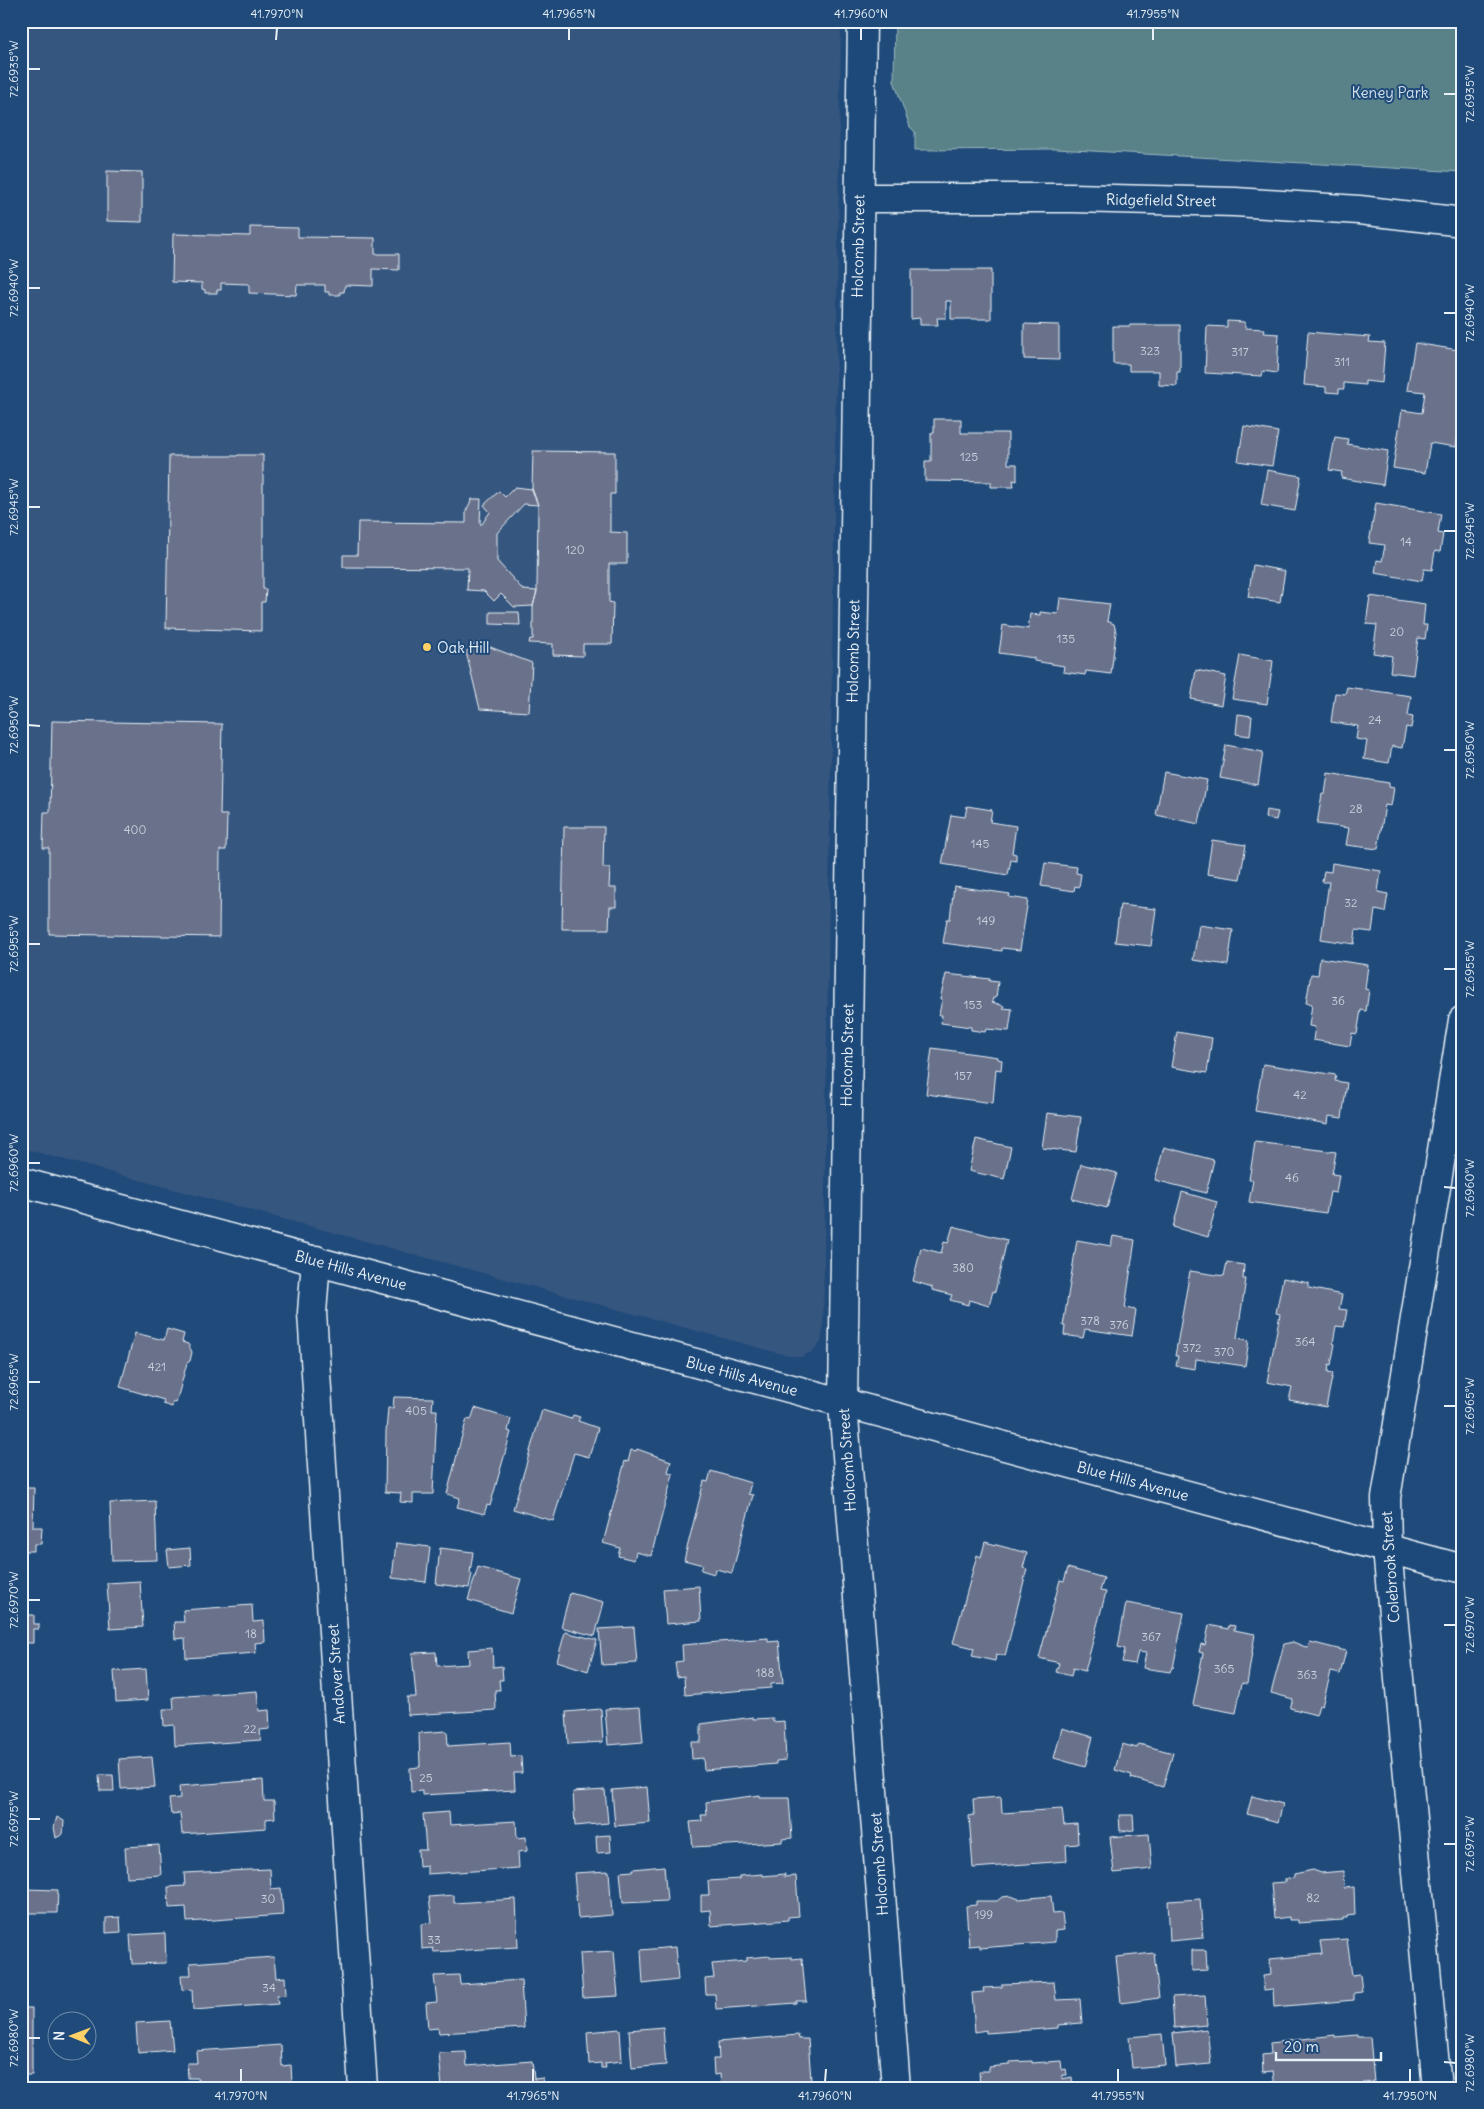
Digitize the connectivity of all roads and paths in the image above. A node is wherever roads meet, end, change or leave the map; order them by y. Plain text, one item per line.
1 (862, 21) edge
2 (859, 198) junction
3 (1463, 222) edge
4 (1463, 1020) edge
5 (21, 1182) edge
6 (316, 1260) junction
7 (843, 1404) junction
8 (1386, 1549) junction
9 (1463, 1570) edge
10 (363, 2088) edge
11 (896, 2088) edge
12 (1437, 2088) edge

1 - 2 street, Holcomb Street
2 - 3 street, Ridgefield Street
2 - 7 street, Holcomb Street
4 - 8 street, Colebrook Street
5 - 6 street, Blue Hills Avenue
6 - 7 street, Blue Hills Avenue
6 - 10 street, Andover Street
7 - 8 street, Blue Hills Avenue
7 - 11 street, Holcomb Street
8 - 9 street, Blue Hills Avenue
8 - 12 street, Colebrook Street

